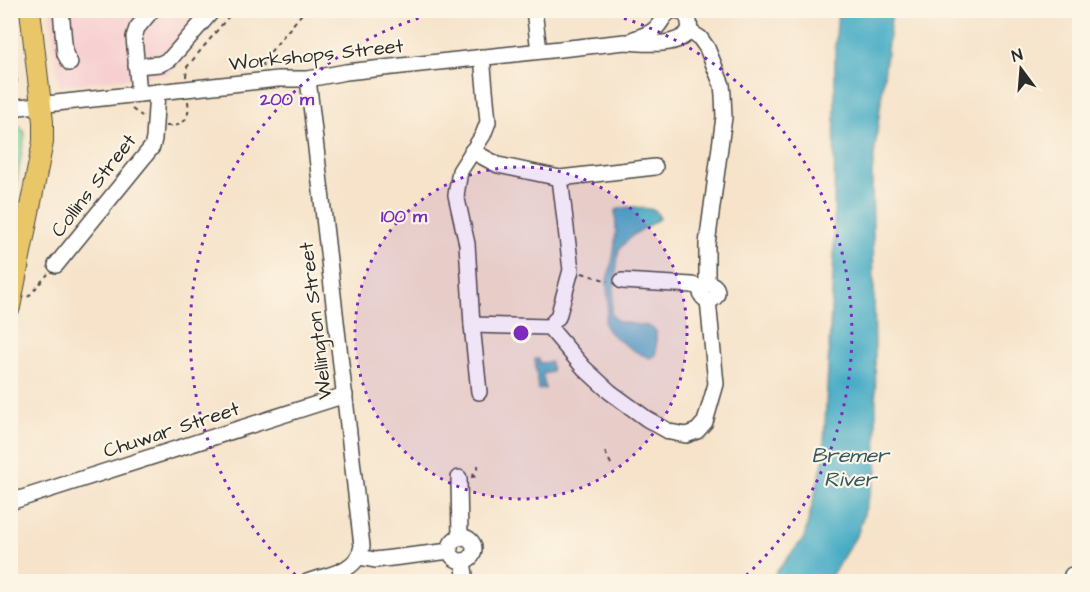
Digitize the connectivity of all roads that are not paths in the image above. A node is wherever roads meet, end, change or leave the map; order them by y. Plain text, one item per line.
1 (30, 10) edge
2 (60, 10) edge
3 (152, 10) edge
4 (213, 10) edge
5 (534, 10) edge
6 (670, 13) edge
7 (683, 35) junction
8 (625, 42) junction
9 (539, 51) junction
10 (482, 57) junction
11 (70, 63) dead end
12 (136, 66) junction
13 (308, 79) junction
14 (157, 92) junction
15 (139, 94) junction
16 (41, 105) junction
17 (10, 108) edge
18 (472, 151) junction
19 (655, 166) dead end
20 (560, 178) junction
21 (56, 265) road end
22 (622, 282) dead end
23 (706, 291) junction
24 (18, 303) edge
25 (472, 325) junction
26 (549, 327) junction
27 (479, 392) dead end
28 (345, 395) junction
29 (459, 478) dead end
30 (10, 502) edge
31 (460, 538) junction
32 (450, 551) junction
33 (359, 557) junction
34 (463, 561) junction
35 (307, 582) edge
36 (466, 582) edge

1 - 16 main road
2 - 11 street
3 - 12 street
4 - 12 street
5 - 9 street
6 - 7 street
6 - 7 street
6 - 8 street, Workshops Street
7 - 8 street, Workshops Street
7 - 23 street
8 - 9 street, Workshops Street
9 - 10 street, Workshops Street
10 - 13 street, Workshops Street
10 - 18 street
12 - 15 street
13 - 14 street, Workshops Street
13 - 28 street, Wellington Street
14 - 15 street, Workshops Street
14 - 21 street, Collins Street
15 - 16 street, Workshops Street
16 - 17 street, Workshops Street
16 - 24 main road
18 - 20 street
18 - 25 street
19 - 20 street
20 - 26 street
22 - 23 street
23 - 26 street
25 - 26 street
25 - 27 street
28 - 30 street, Chuwar Street
28 - 33 street, Wellington Street
29 - 31 street
31 - 32 street
31 - 34 street
32 - 33 street
32 - 34 street
33 - 35 street
34 - 36 street

